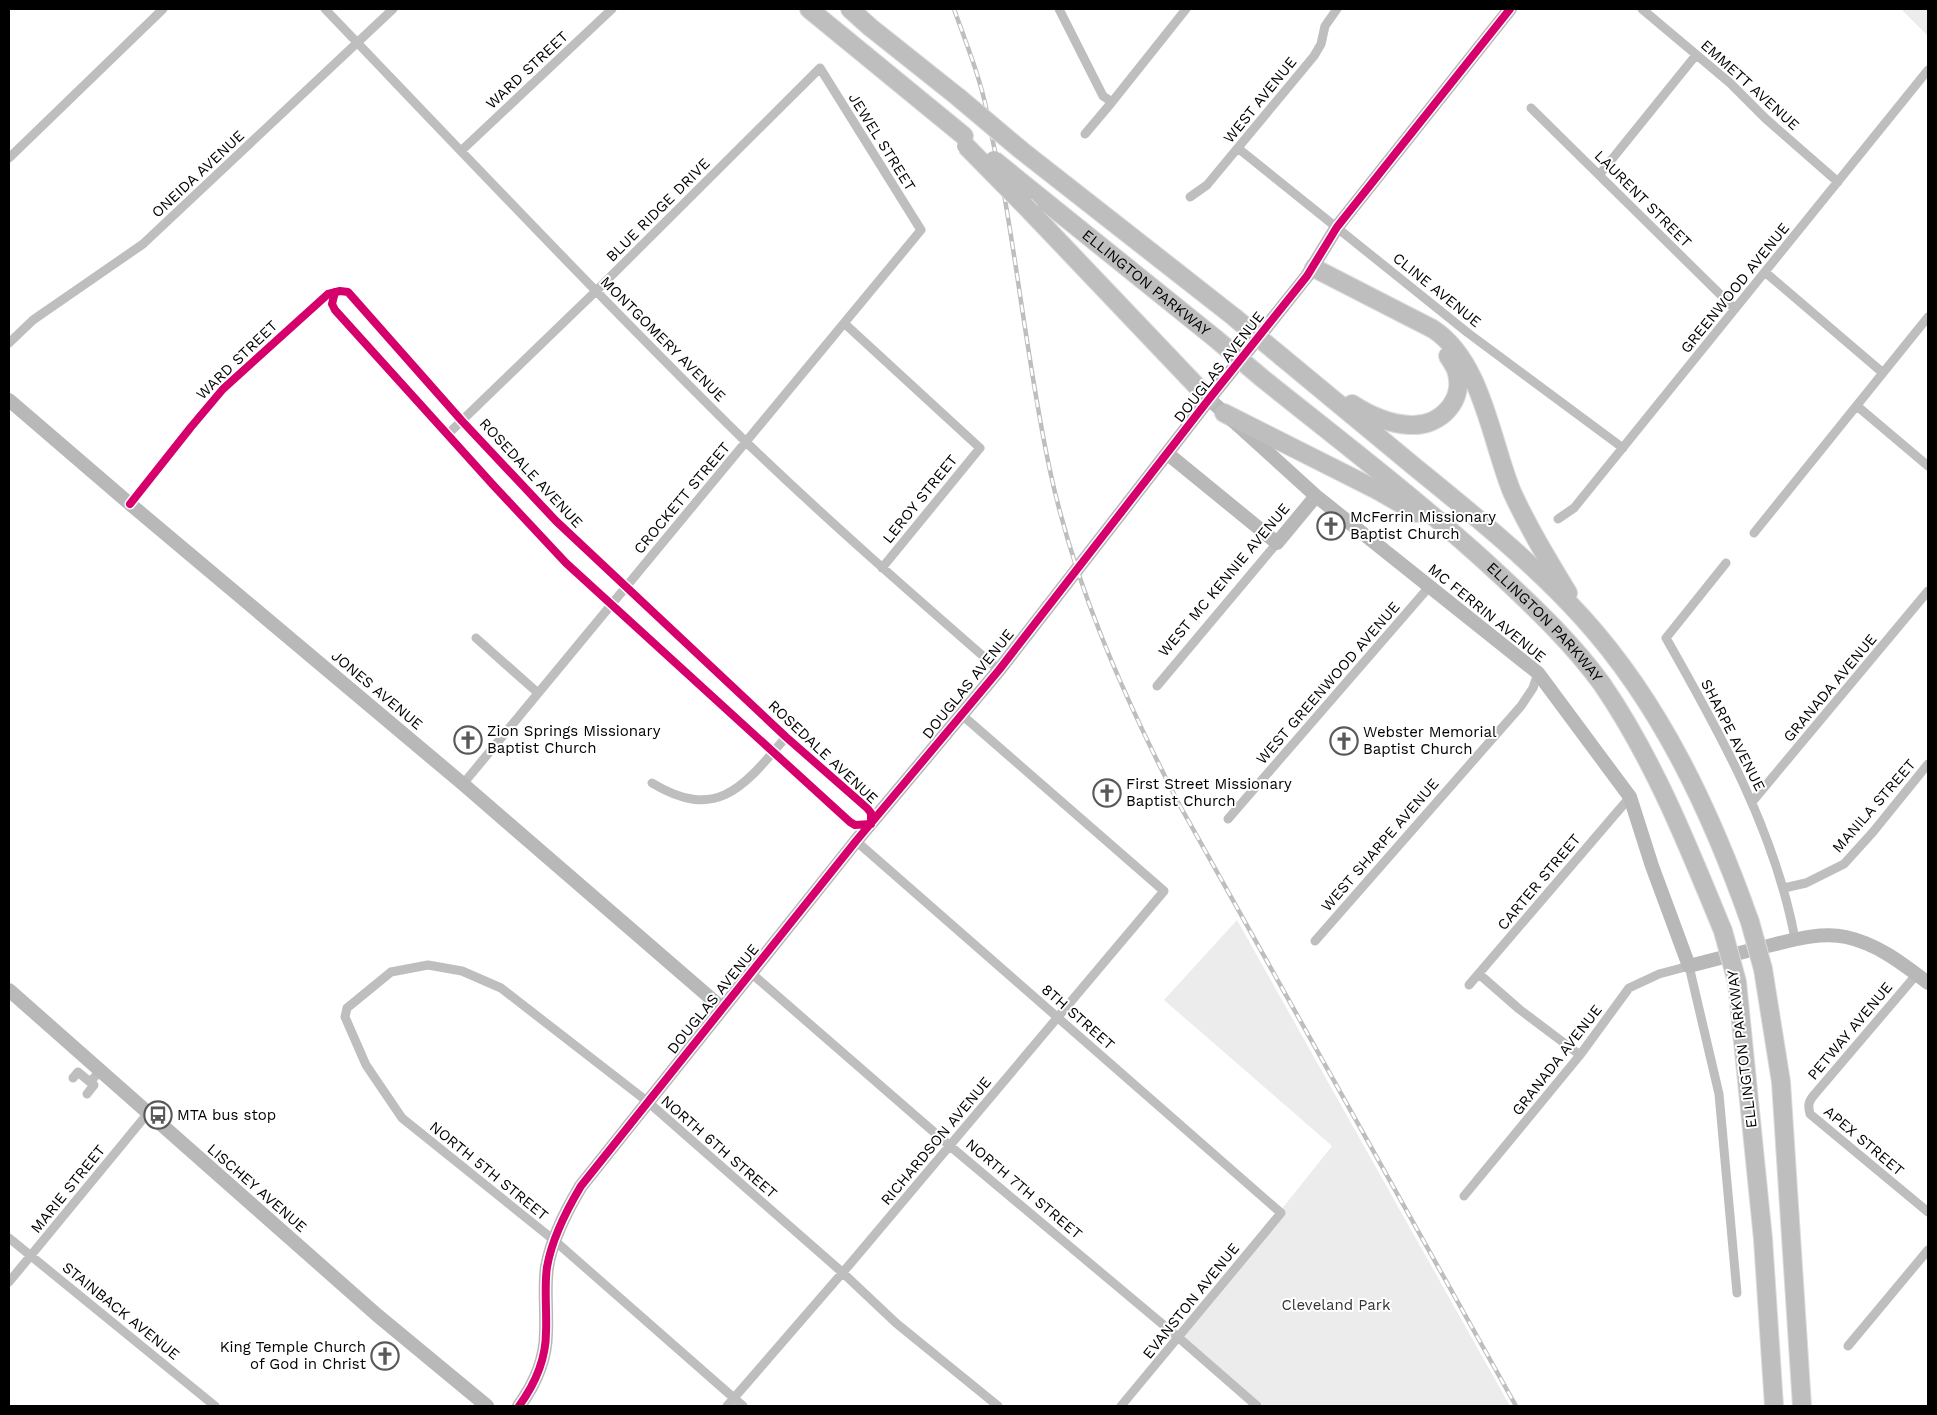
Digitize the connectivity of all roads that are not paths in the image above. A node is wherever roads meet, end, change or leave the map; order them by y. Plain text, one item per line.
1 (163, 9) edge
2 (325, 9) edge
3 (393, 9) edge
4 (612, 9) edge
5 (810, 9) edge
6 (850, 9) edge
7 (1059, 9) edge
8 (1186, 9) edge
9 (1337, 9) edge
10 (1510, 9) edge
11 (1642, 9) edge
12 (358, 42) junction
13 (1696, 54) junction
14 (820, 68) joint
15 (1928, 70) edge
16 (1112, 102) junction
17 (1531, 108) dead end
18 (1085, 134) dead end
19 (965, 141) junction
20 (1239, 149) junction
21 (461, 151) junction
22 (9, 158) edge
23 (1600, 174) junction
24 (1838, 182) junction
25 (1190, 197) dead end
26 (1337, 227) junction
27 (921, 230) joint
28 (1310, 272) junction
29 (1765, 272) junction
30 (596, 291) junction
31 (335, 292) junction
32 (1735, 309) junction
33 (1928, 317) edge
34 (844, 323) junction
35 (9, 343) edge
36 (1883, 373) junction
37 (1304, 375) junction
38 (1209, 399) junction
39 (9, 400) edge
40 (1857, 406) junction
41 (1224, 414) junction
42 (462, 421) junction
43 (448, 434) junction
44 (747, 442) junction
45 (1623, 448) junction
46 (1168, 454) junction
47 (1928, 466) edge
48 (1316, 496) junction
49 (130, 504) junction
50 (1558, 519) dead end
51 (1754, 533) dead end
52 (1459, 537) junction
53 (1277, 542) junction
54 (1726, 563) dead end
55 (882, 568) junction
56 (625, 586) junction
57 (1430, 587) junction
58 (1928, 591) edge
59 (611, 603) junction
60 (1582, 617) junction
61 (476, 638) dead end
62 (999, 670) junction
63 (1538, 673) junction
64 (1157, 686) dead end
65 (538, 693) junction
66 (962, 715) junction
67 (786, 737) junction
68 (773, 753) junction
69 (1928, 764) edge
70 (652, 783) dead end
71 (463, 784) junction
72 (1630, 797) junction
73 (1752, 802) junction
74 (1228, 819) dead end
75 (871, 824) junction
76 (856, 841) junction
77 (1784, 888) junction
78 (1795, 940) junction
79 (1315, 941) dead end
80 (1689, 966) junction
81 (751, 973) junction
82 (1479, 974) junction
83 (1917, 974) junction
84 (1928, 984) edge
85 (1469, 986) dead end
86 (9, 990) edge
87 (347, 1008) joint
88 (722, 1008) junction
89 (1058, 1018) junction
90 (1580, 1055) junction
91 (100, 1071) junction
92 (73, 1078) dead end
93 (88, 1081) junction
94 (80, 1086) dead end
95 (87, 1094) dead end
96 (648, 1102) junction
97 (1808, 1108) joint
98 (148, 1113) junction
99 (950, 1146) junction
100 (1464, 1196) dead end
101 (1928, 1212) edge
102 (1281, 1213) joint
103 (9, 1238) edge
104 (555, 1241) junction
105 (1928, 1250) edge
106 (31, 1256) junction
107 (843, 1273) junction
108 (9, 1282) edge
109 (1737, 1293) dead end
110 (1179, 1338) junction
111 (1769, 1340) junction
112 (1848, 1346) dead end
113 (734, 1398) junction
114 (215, 1406) edge
115 (487, 1406) edge
116 (519, 1406) edge
117 (727, 1406) edge
118 (743, 1406) edge
119 (998, 1406) edge
120 (1121, 1406) edge
121 (1257, 1406) edge
122 (1765, 1406) edge
123 (1774, 1406) edge
124 (1802, 1406) edge

1 - 22 street
2 - 12 street, MONTGOMERY AVENUE
3 - 12 street, ONEIDA AVENUE
4 - 21 street, WARD STREET
5 - 19 highway
6 - 37 highway, ELLINGTON PARKWAY, bridge
7 - 16 street
8 - 16 street
9 - 20 street, WEST AVENUE
10 - 26 street, DOUGLAS AVENUE
11 - 13 street, EMMETT AVENUE
12 - 21 street, MONTGOMERY AVENUE
12 - 35 street, ONEIDA AVENUE
13 - 23 street
13 - 24 street, EMMETT AVENUE
14 - 27 street, JEWEL STREET
14 - 30 street, BLUE RIDGE DRIVE
15 - 24 street, GREENWOOD AVENUE
16 - 18 street
17 - 23 street, LAURENT STREET
19 - 38 highway, bridge
19 - 52 highway, ELLINGTON PARKWAY, bridge
20 - 25 street, WEST AVENUE
20 - 26 street, CLINE AVENUE
21 - 30 street, MONTGOMERY AVENUE
23 - 32 street, LAURENT STREET
24 - 29 street, GREENWOOD AVENUE
26 - 28 street, DOUGLAS AVENUE
26 - 45 street, CLINE AVENUE
27 - 34 street, CROCKETT STREET
28 - 37 highway
28 - 38 street, DOUGLAS AVENUE
28 - 60 highway
29 - 32 street, GREENWOOD AVENUE
29 - 36 street
30 - 42 street, BLUE RIDGE DRIVE
30 - 44 street, MONTGOMERY AVENUE
31 - 42 street, ROSEDALE AVENUE
31 - 43 street, ROSEDALE AVENUE
31 - 49 street, WARD STREET
32 - 45 street, GREENWOOD AVENUE
33 - 36 street
34 - 44 street, CROCKETT STREET
34 - 55 street, LEROY STREET
36 - 40 street
37 - 60 highway, ELLINGTON PARKWAY
38 - 41 street, MC FERRIN AVENUE
38 - 46 street, DOUGLAS AVENUE
39 - 49 street, JONES AVENUE
40 - 47 street
40 - 51 street
41 - 48 street, MC FERRIN AVENUE
41 - 52 highway
42 - 43 street, BLUE RIDGE DRIVE
42 - 56 street, ROSEDALE AVENUE
43 - 59 street, ROSEDALE AVENUE
44 - 55 street, MONTGOMERY AVENUE
44 - 56 street, CROCKETT STREET
45 - 50 street, GREENWOOD AVENUE
46 - 53 street
46 - 62 street, DOUGLAS AVENUE
48 - 53 street, WEST MC KENNIE AVENUE
48 - 57 street, MC FERRIN AVENUE
49 - 71 street, JONES AVENUE
52 - 111 highway, ELLINGTON PARKWAY, bridge
53 - 64 street, WEST MC KENNIE AVENUE
54 - 73 street, SHARPE AVENUE
55 - 62 street, MONTGOMERY AVENUE
56 - 59 street, CROCKETT STREET
56 - 67 street, ROSEDALE AVENUE
57 - 63 street, MC FERRIN AVENUE
57 - 74 street, WEST GREENWOOD AVENUE
58 - 73 street, GRANADA AVENUE
59 - 65 street, CROCKETT STREET
59 - 68 street, ROSEDALE AVENUE
60 - 124 highway, ELLINGTON PARKWAY, bridge
61 - 65 street
62 - 66 street, DOUGLAS AVENUE
63 - 72 street, MC FERRIN AVENUE
63 - 79 street, WEST SHARPE AVENUE
65 - 71 street, CROCKETT STREET
66 - 75 street, DOUGLAS AVENUE
66 - 89 street, RICHARDSON AVENUE
67 - 68 street
67 - 75 street, ROSEDALE AVENUE
68 - 70 street
68 - 75 street, ROSEDALE AVENUE
69 - 77 street, MANILA STREET
71 - 88 street, JONES AVENUE
72 - 80 street, MC FERRIN AVENUE
72 - 82 street, CARTER STREET
73 - 77 street, SHARPE AVENUE
75 - 76 street, DOUGLAS AVENUE
76 - 81 street, DOUGLAS AVENUE
76 - 89 street, 8TH STREET
77 - 78 street, SHARPE AVENUE
78 - 80 street
78 - 83 street
80 - 90 street, GRANADA AVENUE
80 - 109 street
81 - 88 street, DOUGLAS AVENUE
81 - 99 street, NORTH 7TH STREET
82 - 85 street, CARTER STREET
82 - 90 street
83 - 84 street
83 - 97 street, PETWAY AVENUE
86 - 91 street, LISCHEY AVENUE
87 - 96 street, NORTH 6TH STREET
87 - 104 street, NORTH 5TH STREET
88 - 96 street, DOUGLAS AVENUE
89 - 99 street, RICHARDSON AVENUE
89 - 102 street, 8TH STREET
90 - 100 street, GRANADA AVENUE
91 - 93 street
91 - 98 street, LISCHEY AVENUE
92 - 93 street
93 - 94 street
93 - 95 street
96 - 104 street, DOUGLAS AVENUE
96 - 107 street, NORTH 6TH STREET
97 - 101 street, APEX STREET
98 - 106 street, MARIE STREET
98 - 115 street, LISCHEY AVENUE
99 - 107 street, RICHARDSON AVENUE
99 - 110 street, NORTH 7TH STREET
102 - 110 street, EVANSTON AVENUE
103 - 106 street, STAINBACK AVENUE
104 - 113 street, NORTH 5TH STREET
104 - 116 street, DOUGLAS AVENUE
105 - 112 street
106 - 108 street, MARIE STREET
106 - 114 street, STAINBACK AVENUE
107 - 113 street, RICHARDSON AVENUE
107 - 119 street, NORTH 6TH STREET
110 - 120 street, EVANSTON AVENUE
110 - 121 street, NORTH 7TH STREET
111 - 122 highway
111 - 123 highway, ELLINGTON PARKWAY
113 - 117 street, RICHARDSON AVENUE
113 - 118 street, NORTH 5TH STREET

